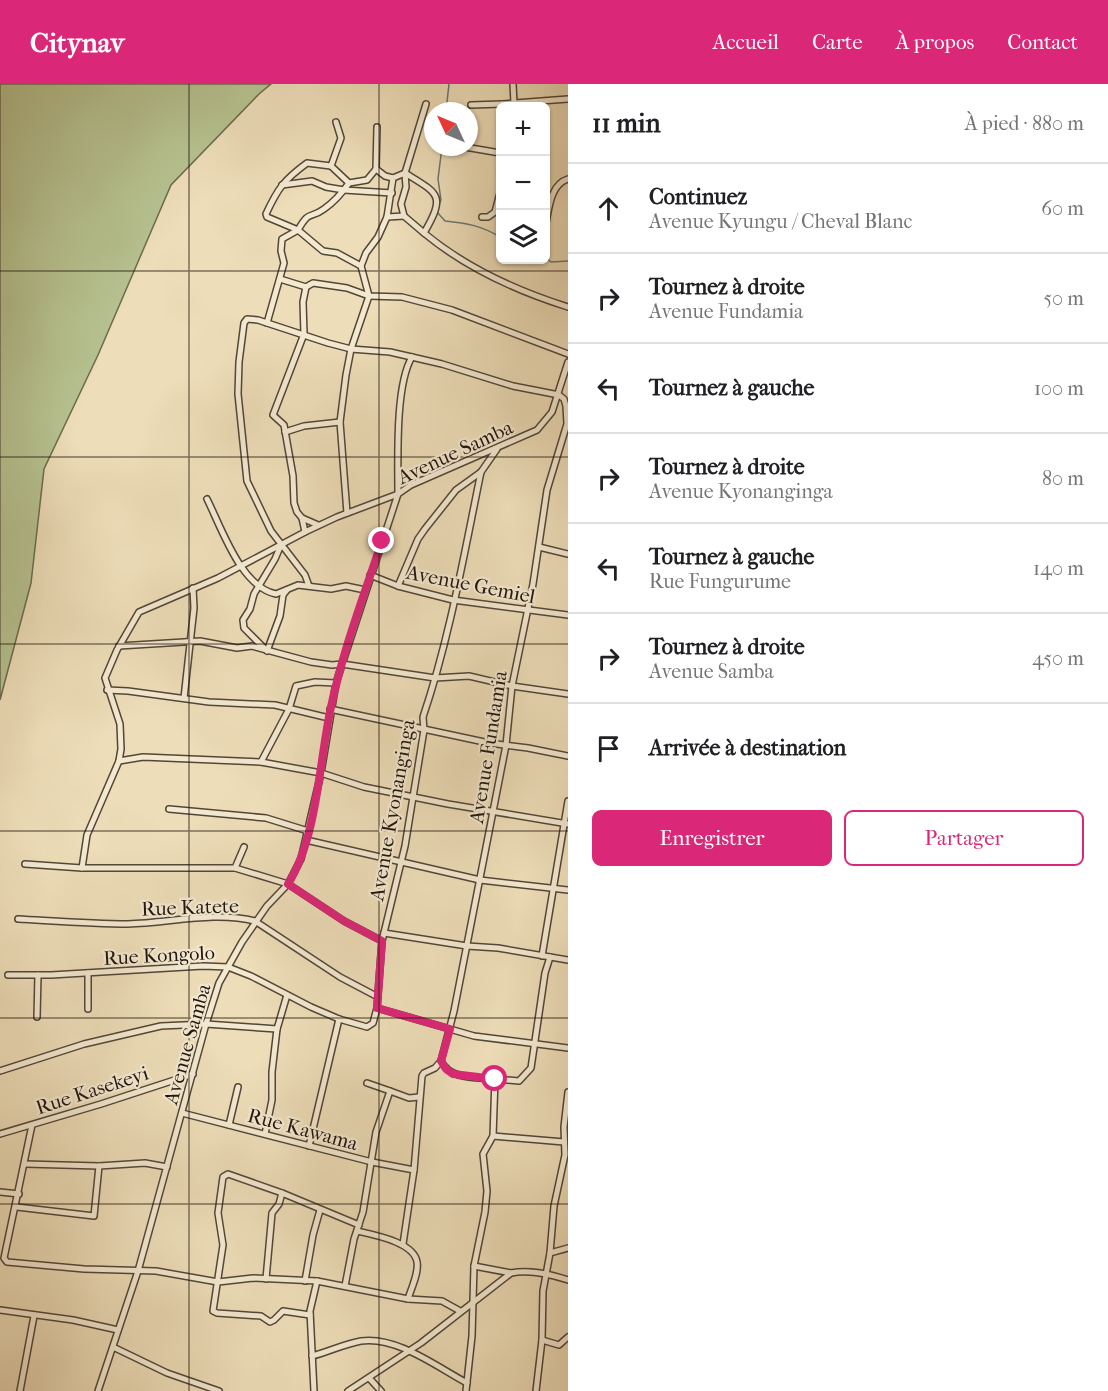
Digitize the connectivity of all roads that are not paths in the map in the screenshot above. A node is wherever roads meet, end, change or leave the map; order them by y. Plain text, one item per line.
1 (513, 84) edge
2 (568, 99) edge
3 (514, 102) edge
4 (550, 102) edge
5 (478, 105) edge
6 (496, 105) edge
7 (424, 111) edge
8 (336, 122) dead end
9 (377, 127) dead end
10 (478, 149) edge
11 (496, 152) edge
12 (331, 166) junction
13 (376, 169) junction
14 (405, 173) junction
15 (393, 178) junction
16 (568, 179) edge
17 (349, 183) junction
18 (282, 184) junction
19 (344, 190) junction
20 (392, 194) junction
21 (496, 209) edge
22 (549, 210) edge
23 (404, 216) junction
24 (482, 217) dead end
25 (387, 218) junction
26 (298, 230) junction
27 (424, 233) junction
28 (361, 266) junction
29 (280, 279) junction
30 (306, 287) junction
31 (369, 296) junction
32 (568, 307) edge
33 (267, 323) junction
34 (304, 334) junction
35 (351, 349) junction
36 (568, 354) edge
37 (412, 357) junction
38 (568, 362) edge
39 (559, 395) junction
40 (340, 422) junction
41 (567, 424) edge
42 (285, 432) junction
43 (498, 448) junction
44 (481, 472) junction
45 (398, 494) junction
46 (207, 499) dead end
47 (346, 513) junction
48 (302, 518) junction
49 (318, 525) junction
50 (305, 532) junction
51 (281, 545) junction
52 (538, 547) junction
53 (568, 554) edge
54 (241, 566) junction
55 (370, 575) junction
56 (258, 586) junction
57 (309, 586) junction
58 (399, 586) junction
59 (193, 588) junction
60 (287, 590) junction
61 (365, 590) junction
62 (453, 600) junction
63 (526, 611) junction
64 (568, 615) edge
65 (189, 642) junction
66 (119, 646) junction
67 (267, 651) junction
68 (342, 664) junction
69 (435, 678) junction
70 (336, 683) junction
71 (512, 686) junction
72 (107, 690) junction
73 (568, 694) edge
74 (184, 698) junction
75 (289, 709) junction
76 (330, 709) junction
77 (329, 717) junction
78 (424, 730) junction
79 (506, 745) junction
80 (568, 756) edge
81 (119, 761) junction
82 (261, 762) junction
83 (321, 773) junction
84 (412, 797) junction
85 (568, 801) edge
86 (170, 809) dead end
87 (494, 811) junction
88 (566, 824) edge
89 (308, 831) junction
90 (306, 840) junction
91 (244, 848) dead end
92 (402, 862) junction
93 (25, 864) dead end
94 (82, 868) junction
95 (235, 868) junction
96 (480, 880) junction
97 (288, 884) junction
98 (552, 888) junction
99 (568, 890) edge
100 (18, 919) dead end
101 (255, 921) junction
102 (384, 933) junction
103 (382, 941) junction
104 (467, 946) junction
105 (542, 956) junction
106 (550, 957) junction
107 (568, 960) edge
108 (228, 967) junction
109 (88, 973) junction
110 (8, 975) dead end
111 (38, 975) junction
112 (287, 995) junction
113 (378, 997) junction
114 (377, 1008) junction
115 (88, 1009) dead end
116 (37, 1017) dead end
117 (339, 1019) junction
118 (206, 1024) junction
119 (371, 1026) joint
120 (277, 1029) junction
121 (450, 1029) junction
122 (535, 1044) junction
123 (568, 1048) edge
124 (441, 1061) junction
125 (0, 1071) edge
126 (193, 1074) junction
127 (495, 1079) junction
128 (367, 1083) dead end
129 (238, 1087) dead end
130 (390, 1092) junction
131 (568, 1092) edge
132 (419, 1097) junction
133 (182, 1113) junction
134 (32, 1125) junction
135 (229, 1125) junction
136 (0, 1134) edge
137 (265, 1134) junction
138 (493, 1136) junction
139 (309, 1146) junction
140 (566, 1146) edge
141 (372, 1162) junction
142 (24, 1164) junction
143 (99, 1166) junction
144 (167, 1167) junction
145 (414, 1172) junction
146 (0, 1192) edge
147 (282, 1193) junction
148 (19, 1194) junction
149 (16, 1207) junction
150 (320, 1210) junction
151 (358, 1228) junction
152 (403, 1244) junction
153 (3, 1246) edge
154 (568, 1248) edge
155 (550, 1253) junction
156 (474, 1266) junction
157 (138, 1271) junction
158 (511, 1273) junction
159 (546, 1274) junction
160 (266, 1279) junction
161 (568, 1280) edge
162 (218, 1281) junction
163 (305, 1281) junction
164 (318, 1281) junction
165 (345, 1286) junction
166 (408, 1299) junction
167 (473, 1301) junction
168 (0, 1310) edge
169 (460, 1311) junction
170 (310, 1315) junction
171 (34, 1316) junction
172 (118, 1330) junction
173 (568, 1337) edge
174 (542, 1340) junction
175 (113, 1347) junction
176 (407, 1352) junction
177 (312, 1356) junction
178 (369, 1378) junction
179 (467, 1383) junction
180 (208, 1389) edge
181 (20, 1391) edge
182 (98, 1391) edge
183 (219, 1391) edge
184 (314, 1391) edge
185 (348, 1391) edge
186 (381, 1391) edge
187 (466, 1391) edge
188 (536, 1391) edge

1 - 3 street
2 - 4 street
5 - 6 street
7 - 14 street
8 - 12 street
9 - 13 street
10 - 11 street
12 - 17 street
12 - 18 street
13 - 15 street
13 - 17 street
14 - 15 street
14 - 23 street
14 - 27 street
15 - 20 street
16 - 22 street
17 - 19 street
18 - 19 street
18 - 26 street
19 - 20 street
19 - 26 street
20 - 25 street
21 - 24 street
23 - 25 street
23 - 27 street
25 - 28 street
26 - 28 street
26 - 29 street
27 - 32 street
28 - 31 street
29 - 30 street
29 - 33 street
30 - 31 street
30 - 34 street
31 - 35 street
31 - 36 street
33 - 34 street
33 - 51 street
34 - 35 street
34 - 42 street
35 - 37 street
35 - 40 street
37 - 39 street
37 - 45 street
38 - 39 street, Avenue Samba
39 - 41 street, Avenue Fundamia
39 - 43 street, Avenue Samba
40 - 42 street
40 - 47 street
41 - 52 street, Avenue Fundamia
42 - 48 street
43 - 44 street
43 - 45 street, Avenue Samba
44 - 58 street
44 - 62 street, Avenue Kyonanginga
45 - 47 street
45 - 55 street, Avenue Samba
46 - 54 street
47 - 49 street
48 - 49 street
48 - 50 street
49 - 50 street
50 - 51 street
51 - 54 street
51 - 56 street
51 - 57 street
52 - 53 street
52 - 63 street, Avenue Fundamia
54 - 56 street
54 - 59 street
55 - 58 street, Avenue Gemiel
55 - 61 street, Avenue Samba
56 - 60 street
56 - 67 street
57 - 60 street
57 - 61 street
58 - 62 street, Avenue Gemiel
59 - 65 street
59 - 66 street
60 - 67 street
61 - 68 street, Avenue Samba
62 - 63 street, Avenue Gemiel
62 - 69 street, Avenue Kyonanginga
63 - 64 street, Avenue Gemiel
63 - 71 street, Avenue Fundamia
65 - 66 street
65 - 67 street
65 - 74 street
66 - 72 street
67 - 68 street
68 - 69 street
68 - 70 street, Avenue Samba
69 - 71 street
69 - 78 street, Avenue Kyonanginga
70 - 75 street
70 - 76 street, Avenue Samba
71 - 73 street
71 - 79 street, Avenue Fundamia
72 - 74 street
72 - 81 street
74 - 75 street
75 - 77 street
75 - 82 street
76 - 77 street, Avenue Samba
76 - 78 street
77 - 83 street, Avenue Samba
78 - 79 street
78 - 84 street, Avenue Kyonanginga
79 - 80 street
79 - 87 street, Avenue Fundamia
81 - 82 street
81 - 94 street
82 - 83 street
83 - 84 street
83 - 89 street, Avenue Samba
84 - 87 street
84 - 92 street, Avenue Kyonanginga
85 - 88 street
86 - 89 street
87 - 88 street
87 - 96 street, Avenue Fundamia
88 - 98 street
89 - 90 street, Avenue Samba
90 - 92 street
90 - 97 street, Avenue Samba
91 - 95 street
92 - 96 street
92 - 102 street, Avenue Kyonanginga
93 - 94 street
94 - 95 street
95 - 97 street
96 - 98 street
96 - 104 street, Avenue Fundamia
97 - 101 street, Avenue Samba
97 - 103 street
98 - 99 street
98 - 105 street
100 - 101 street, Rue Katete
101 - 108 street, Avenue Samba
101 - 113 street, Rue Katete
102 - 103 street, Avenue Kyonanginga
102 - 104 street
103 - 113 street, Avenue Kyonanginga
104 - 105 street
104 - 121 street, Avenue Fundamia
105 - 106 street
106 - 107 street
106 - 122 street
108 - 109 street, Rue Kongolo
108 - 112 street, Rue Kongolo
108 - 118 street, Avenue Samba
109 - 111 street, Rue Kongolo
109 - 115 street
110 - 111 street, Rue Kongolo
111 - 116 street
112 - 117 street, Rue Kongolo
112 - 120 street
113 - 114 street, Avenue Kyonanginga
114 - 119 street, Avenue Kyonanginga
114 - 121 street
117 - 119 street, Rue Kongolo
117 - 139 street
118 - 120 street
118 - 125 street
118 - 126 street, Avenue Samba
120 - 137 street
121 - 122 street
121 - 124 street, Avenue Fundamia
122 - 123 street
122 - 127 street
124 - 127 street
124 - 132 street, Avenue Fundamia
126 - 133 street, Avenue Samba
126 - 134 street, Rue Kasekeyi
127 - 138 street
128 - 130 street
129 - 135 street
130 - 132 street
130 - 141 street
131 - 140 street
132 - 145 street, Avenue Fundamia
133 - 135 street, Rue Kawama
133 - 144 street, Avenue Samba
134 - 136 street, Rue Kasekeyi
134 - 142 street
135 - 137 street, Rue Kawama
137 - 139 street, Rue Kawama
138 - 140 street
138 - 156 street
139 - 141 street, Rue Kawama
140 - 155 street
141 - 145 street, Rue Kawama
141 - 151 street
142 - 143 street
142 - 148 street
143 - 144 street
143 - 149 street
144 - 157 street, Avenue Samba
145 - 152 street, Avenue Fundamia
146 - 148 street
147 - 150 street
147 - 160 street
147 - 162 street
148 - 149 street
149 - 153 street
150 - 151 street
150 - 163 street
151 - 152 street
151 - 165 street
152 - 166 street
153 - 157 street
154 - 155 street
155 - 159 street
156 - 158 street
156 - 167 street
157 - 162 street
157 - 172 street, Avenue Samba
158 - 159 street
158 - 167 street
159 - 161 street
159 - 174 street
160 - 162 street
160 - 163 street
162 - 170 street
163 - 164 street
164 - 165 street
164 - 170 street
165 - 166 street
166 - 169 street
167 - 169 street
167 - 179 street
168 - 171 street
169 - 176 street
170 - 177 street
171 - 172 street
171 - 181 street
172 - 175 street, Avenue Samba
173 - 174 street
174 - 188 street
175 - 180 street
175 - 182 street, Avenue Samba
176 - 177 street
176 - 178 street
176 - 179 street
177 - 184 street
178 - 185 street
178 - 186 street
179 - 187 street
180 - 183 street

